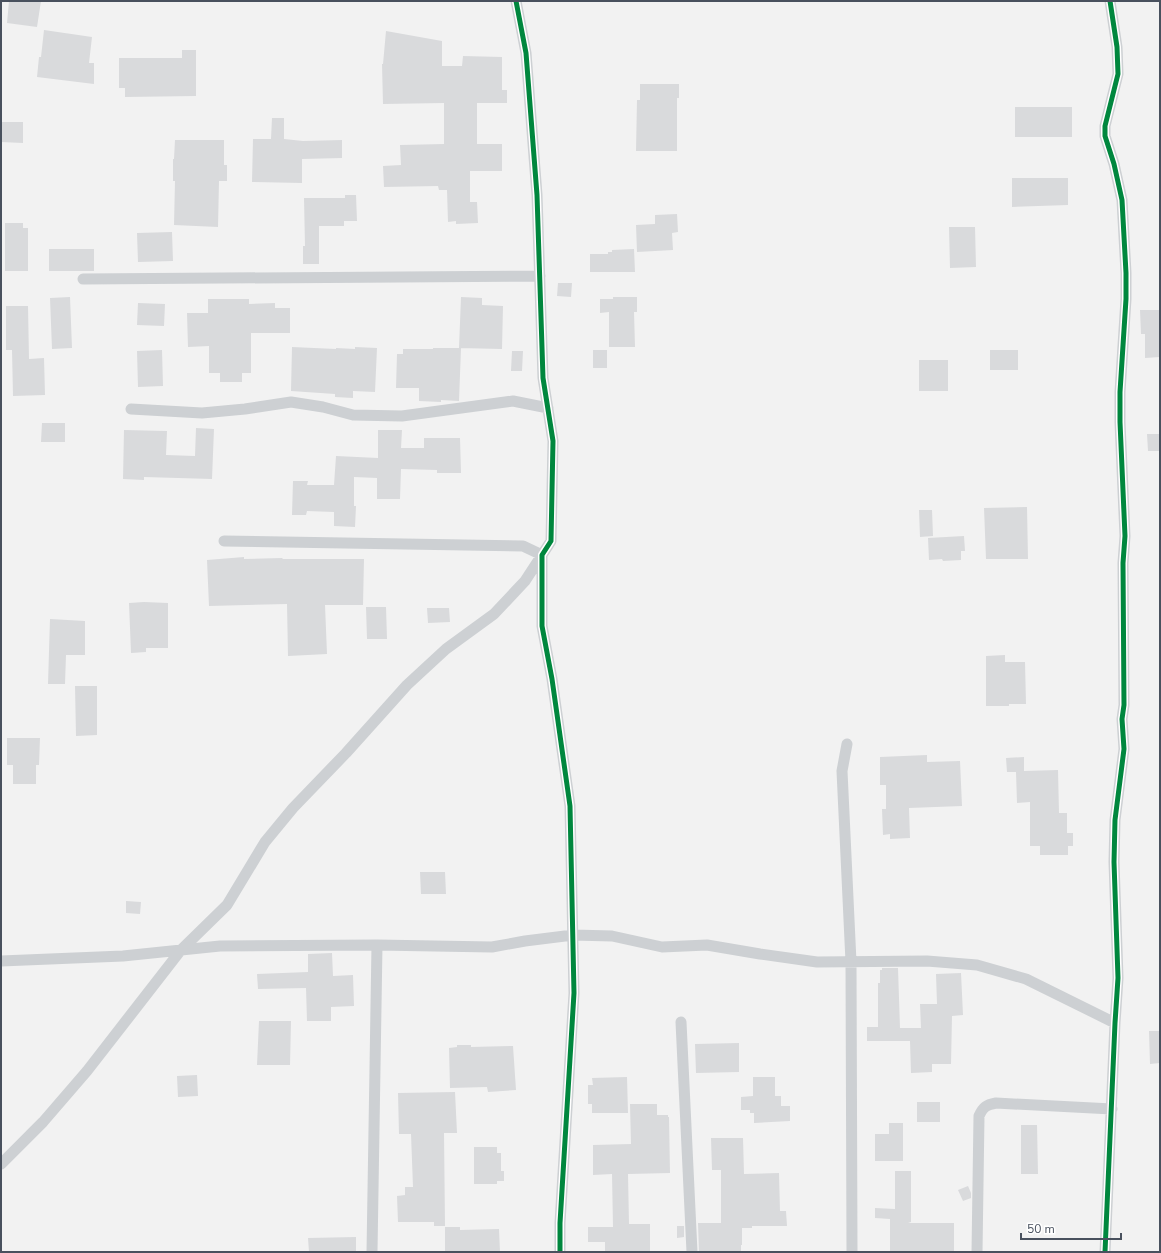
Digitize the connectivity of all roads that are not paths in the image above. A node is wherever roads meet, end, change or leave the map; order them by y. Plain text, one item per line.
1 (516, 1) edge
2 (1110, 1) edge
3 (540, 276) junction
4 (83, 279) dead end
5 (548, 408) junction
6 (131, 409) dead end
7 (224, 541) dead end
8 (542, 555) junction
9 (847, 744) dead end
10 (573, 935) junction
11 (377, 945) junction
12 (181, 950) junction
13 (1, 961) edge
14 (851, 962) junction
15 (681, 1022) dead end
16 (1115, 1023) junction
17 (1112, 1109) junction
18 (1, 1164) edge
19 (372, 1252) edge
20 (560, 1252) edge
21 (692, 1252) edge
22 (852, 1252) edge
23 (977, 1252) edge
24 (1105, 1252) edge

1 - 3 street
2 - 16 street
3 - 4 street
3 - 5 street
5 - 6 street
5 - 8 street
7 - 8 street
8 - 10 street
8 - 12 street
9 - 14 street
10 - 11 street
10 - 14 street
10 - 20 street
11 - 12 street
11 - 19 street
12 - 13 street
12 - 18 street
14 - 16 street
14 - 22 street
15 - 21 street
16 - 17 street
17 - 23 street
17 - 24 street

